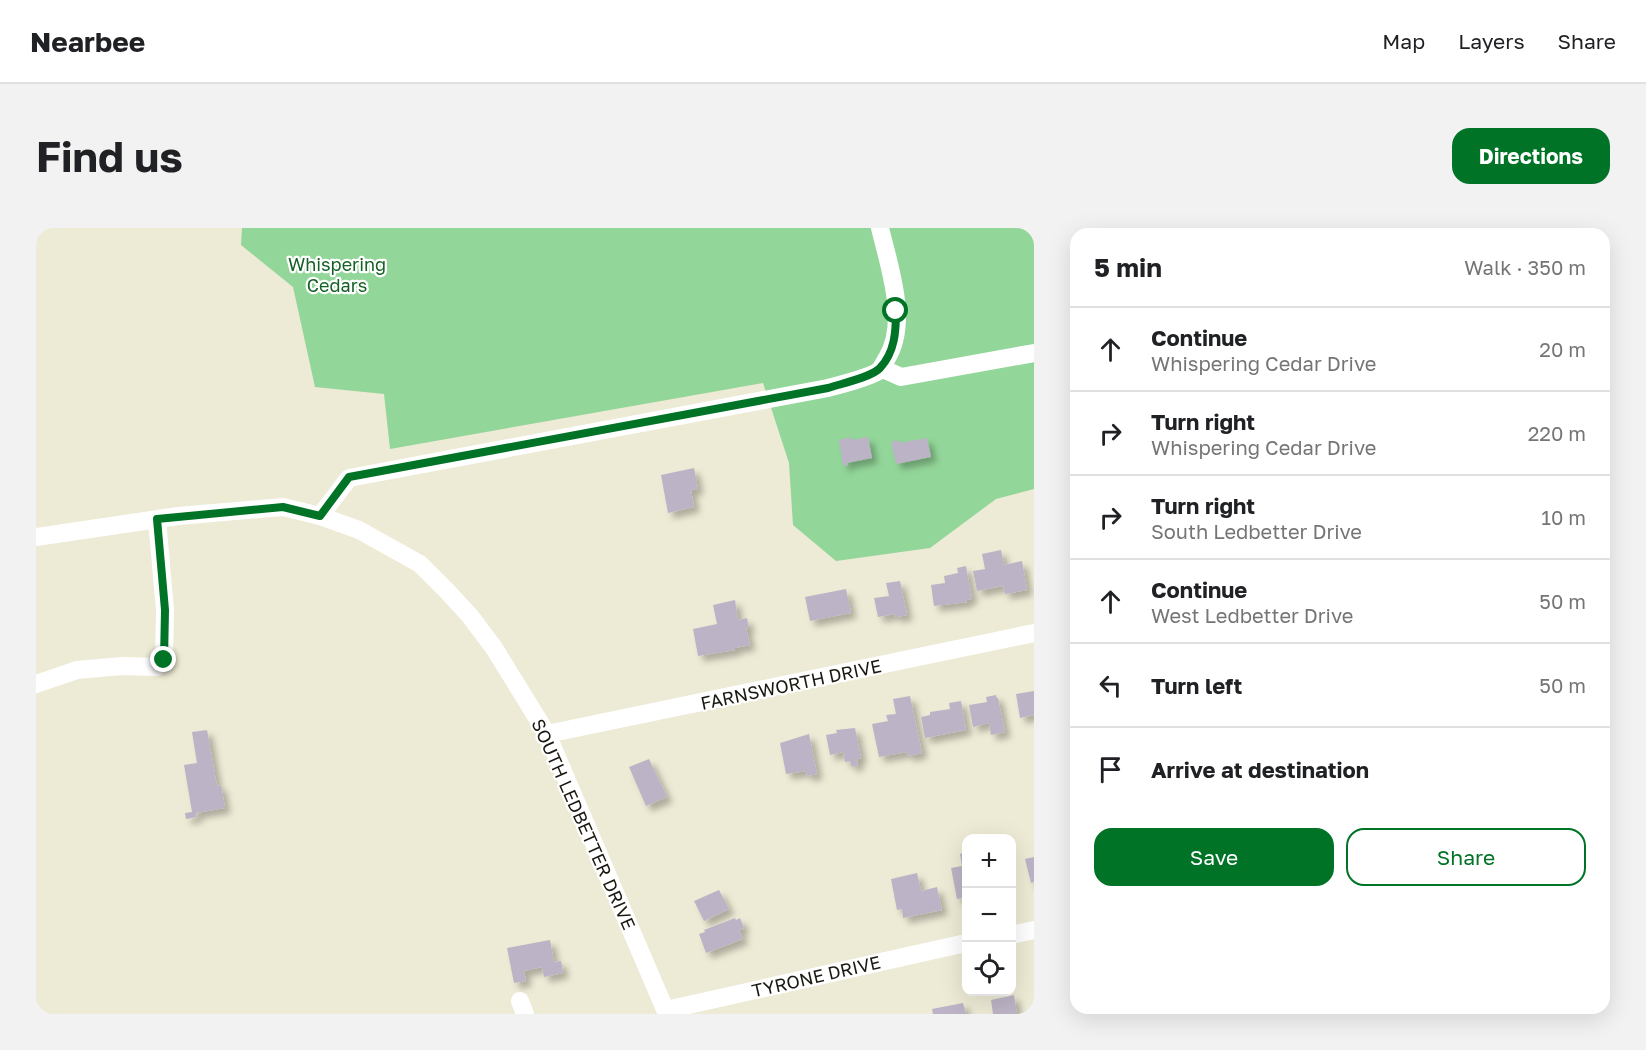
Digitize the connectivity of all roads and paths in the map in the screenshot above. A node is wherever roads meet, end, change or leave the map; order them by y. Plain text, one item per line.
1 (880, 228) edge
2 (1034, 352) edge
3 (880, 368) junction
4 (320, 516) junction
5 (157, 519) junction
6 (36, 537) edge
7 (1034, 633) edge
8 (36, 684) edge
9 (547, 734) junction
10 (1034, 930) edge
11 (1016, 934) edge
12 (962, 944) edge
13 (666, 1012) edge

1 - 3 street
2 - 3 street
3 - 4 street
4 - 5 street, SOUTH LEDBETTER DRIVE
4 - 9 street, SOUTH LEDBETTER DRIVE
5 - 6 street, SOUTH LEDBETTER DRIVE
5 - 8 street
7 - 9 street, FARNSWORTH DRIVE
9 - 13 street, SOUTH LEDBETTER DRIVE
10 - 11 street
12 - 13 street, TYRONE DRIVE

